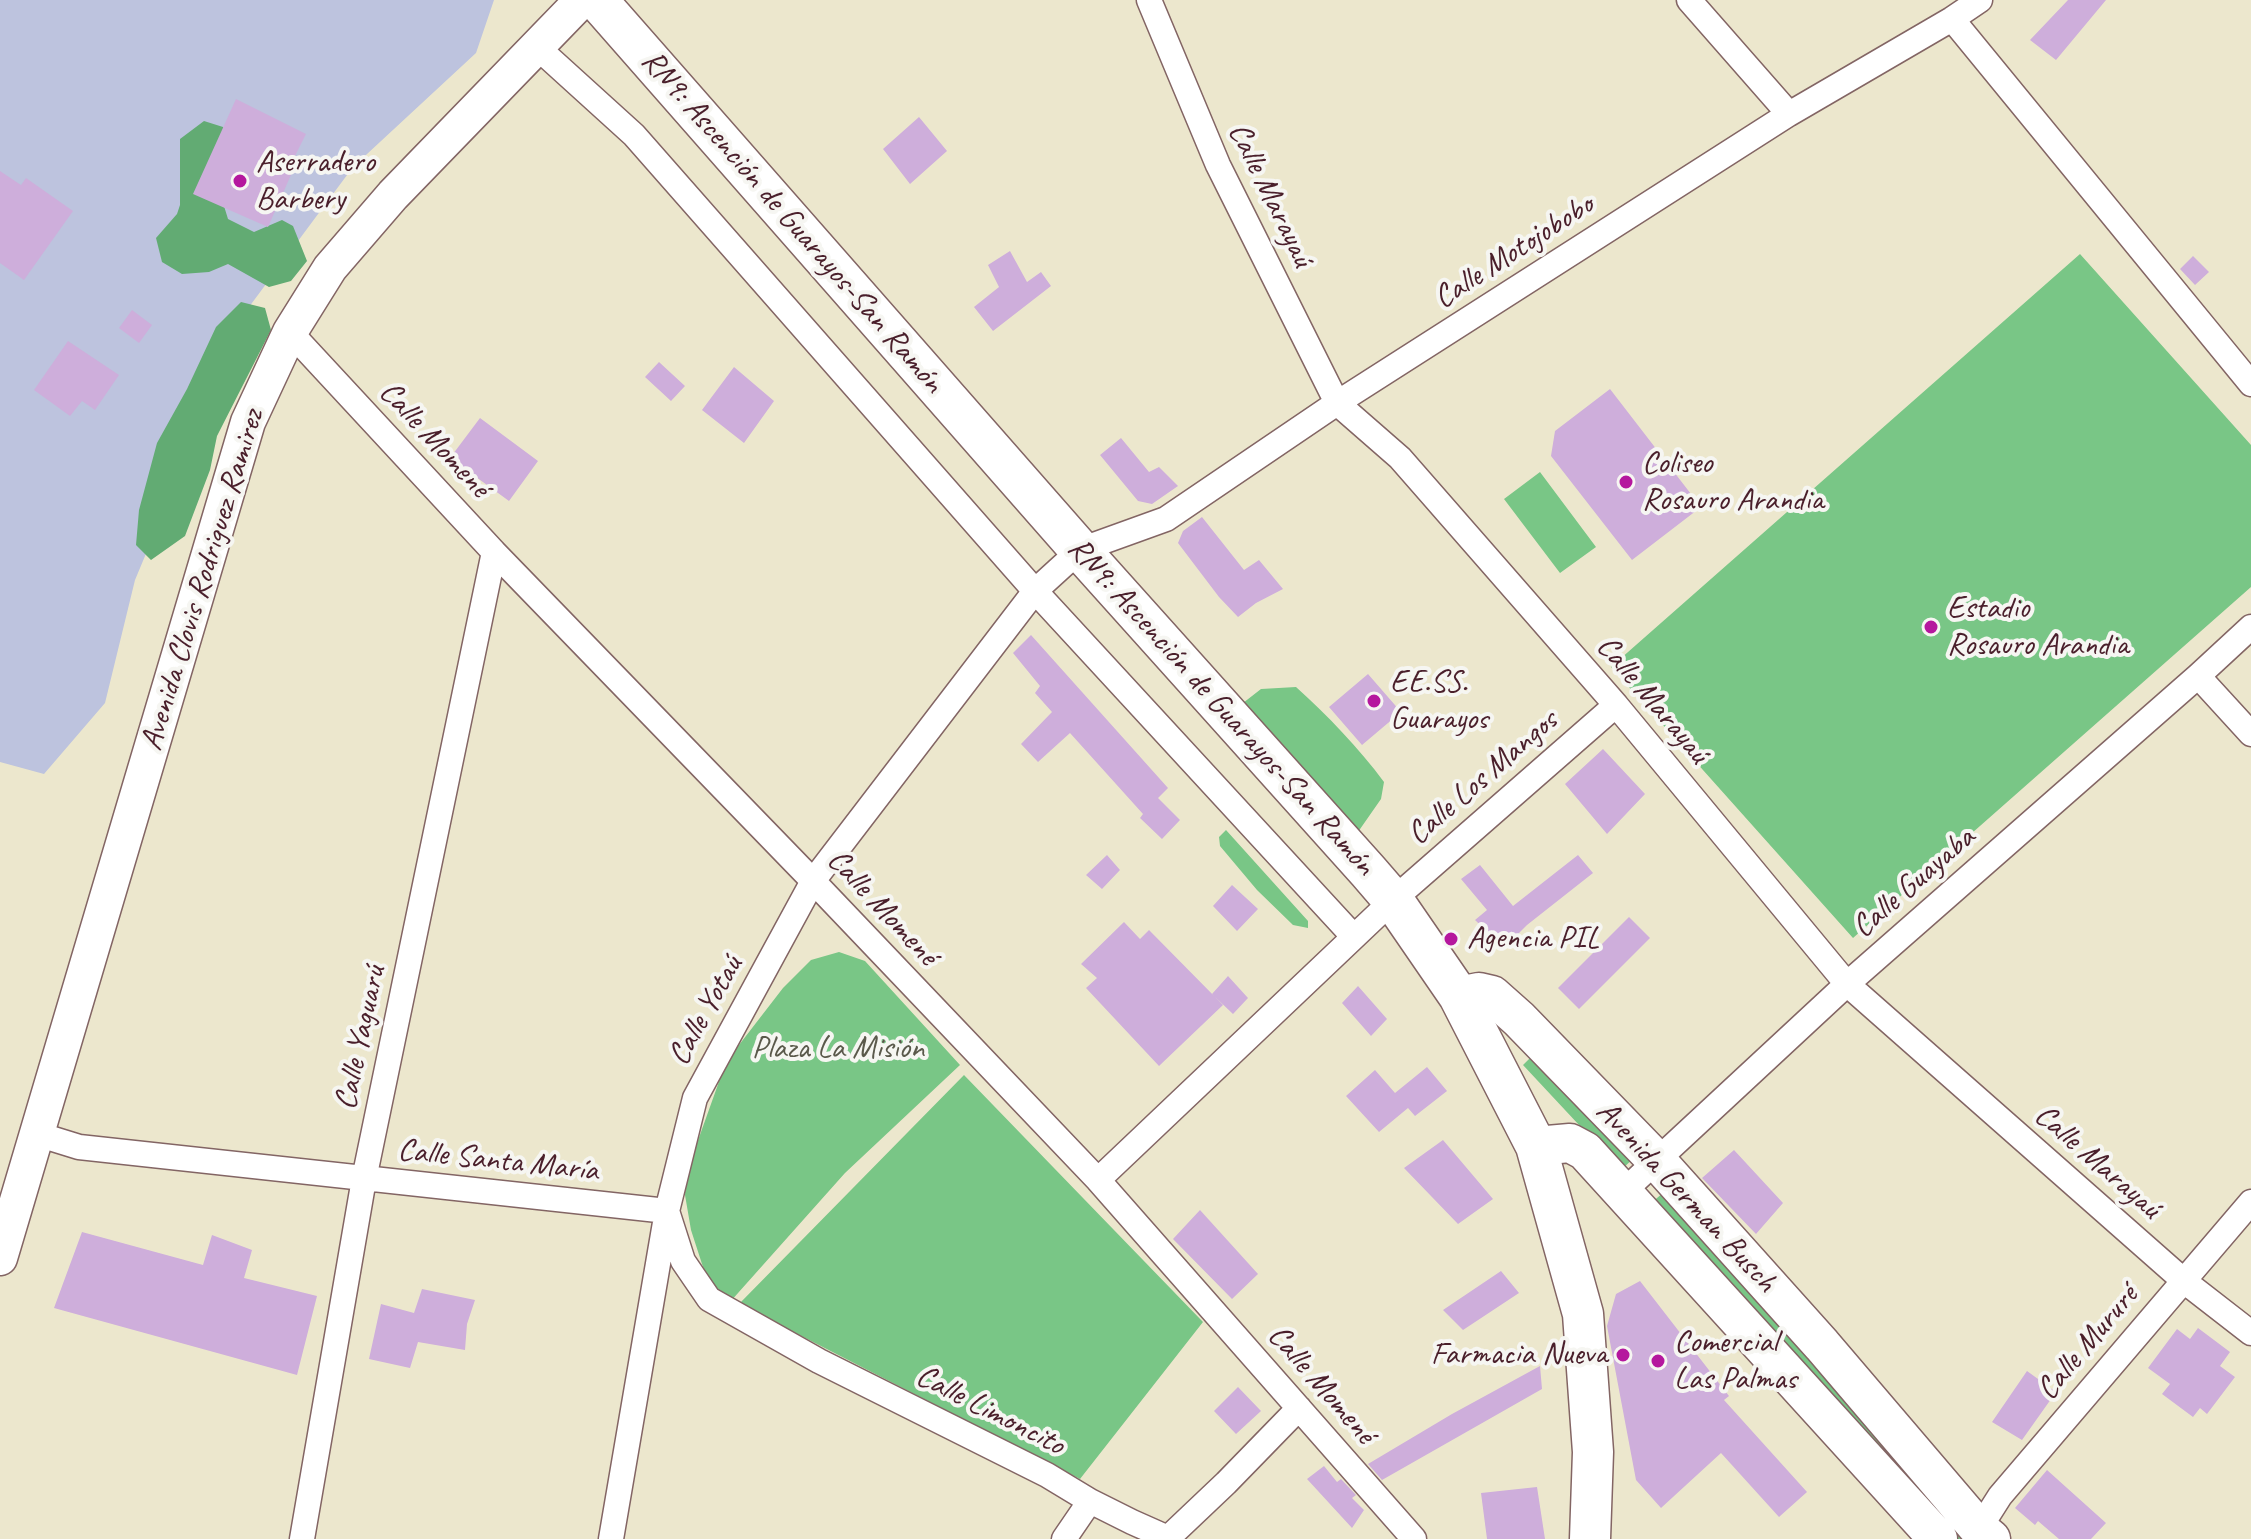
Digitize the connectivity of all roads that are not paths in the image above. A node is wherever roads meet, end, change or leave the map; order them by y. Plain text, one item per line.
1 (582, 0) edge
2 (597, 0) edge
3 (1149, 0) edge
4 (1689, 0) edge
5 (1980, 0) edge
6 (1952, 19) junction
7 (537, 47) junction
8 (1789, 114) junction
9 (290, 332) junction
10 (2251, 384) edge
11 (1337, 403) junction
12 (1080, 550) junction
13 (494, 552) junction
14 (1035, 591) junction
15 (2251, 627) edge
16 (2198, 676) junction
17 (1616, 705) junction
18 (2251, 734) edge
19 (813, 881) junction
20 (1393, 900) junction
21 (1354, 937) junction
22 (1847, 984) junction
23 (1459, 996) junction
24 (37, 1134) junction
25 (1536, 1146) junction
26 (1657, 1161) junction
27 (364, 1179) junction
28 (1098, 1180) junction
29 (1624, 1191) junction
30 (8, 1199) edge
31 (2251, 1202) edge
32 (667, 1211) junction
33 (0, 1258) edge
34 (2184, 1281) junction
35 (2251, 1333) edge
36 (1299, 1408) junction
37 (1090, 1501) junction
38 (1985, 1534) edge
39 (302, 1539) edge
40 (611, 1539) edge
41 (1064, 1539) edge
42 (1414, 1539) edge
43 (1590, 1539) edge
44 (1938, 1539) edge

1 - 7 main road, Avenida Clovis Rodriguez Ramirez
2 - 12 highway, RN9: Ascención de Guarayos-San Ramón
3 - 11 street, Calle Marayaú
4 - 8 street
5 - 6 street, Calle Motojobobo
6 - 8 street, Calle Motojobobo
6 - 10 street
7 - 9 main road, Avenida Clovis Rodriguez Ramirez
7 - 14 street
8 - 11 street, Calle Motojobobo
9 - 13 street, Calle Momené
9 - 24 main road, Avenida Clovis Rodriguez Ramirez
11 - 12 street, Calle Motojobobo
11 - 17 street, Calle Marayaú
12 - 14 street, Calle Yotaú
12 - 20 highway, RN9: Ascención de Guarayos-San Ramón
13 - 19 street, Calle Momené
13 - 27 street, Calle Yaguarú
14 - 19 street, Calle Yotaú
14 - 21 street
15 - 16 street, Calle Guayaba
16 - 18 street
16 - 22 street, Calle Guayaba
17 - 20 street, Calle Los Mangos
17 - 22 street, Calle Marayaú
19 - 28 street, Calle Momené
19 - 32 street, Calle Yotaú
20 - 21 street, Calle Los Mangos
20 - 23 highway, RN9: Ascención de Guarayos-San Ramón
21 - 28 street, Calle Los Mangos
22 - 26 street, Calle Guayaba
22 - 34 street, Calle Marayaú
23 - 25 highway, RN9: Ascención de Guarayos-San Ramón
23 - 26 main road, Avenida German Busch
24 - 27 street, Calle Santa María
24 - 30 main road, Avenida Clovis Rodriguez Ramirez
25 - 29 main road, Avenida German Busch
25 - 43 highway, RN9: Ascención de Guarayos-San Ramón
26 - 29 street, Calle Guayaba
26 - 38 main road, Avenida German Busch
27 - 32 street, Calle Santa María
27 - 39 street, Calle Yaguarú
28 - 36 street, Calle Momené
29 - 44 main road, Avenida German Busch
30 - 33 main road, Avenida Clovis Rodriguez Ramirez
31 - 34 street, Calle Mururé
32 - 37 street, Calle Limoncito
32 - 40 street, Calle Yotaú
34 - 35 street, Calle Marayaú
34 - 38 street, Calle Mururé
36 - 37 street, Calle Limoncito
36 - 42 street, Calle Momené
37 - 41 street

